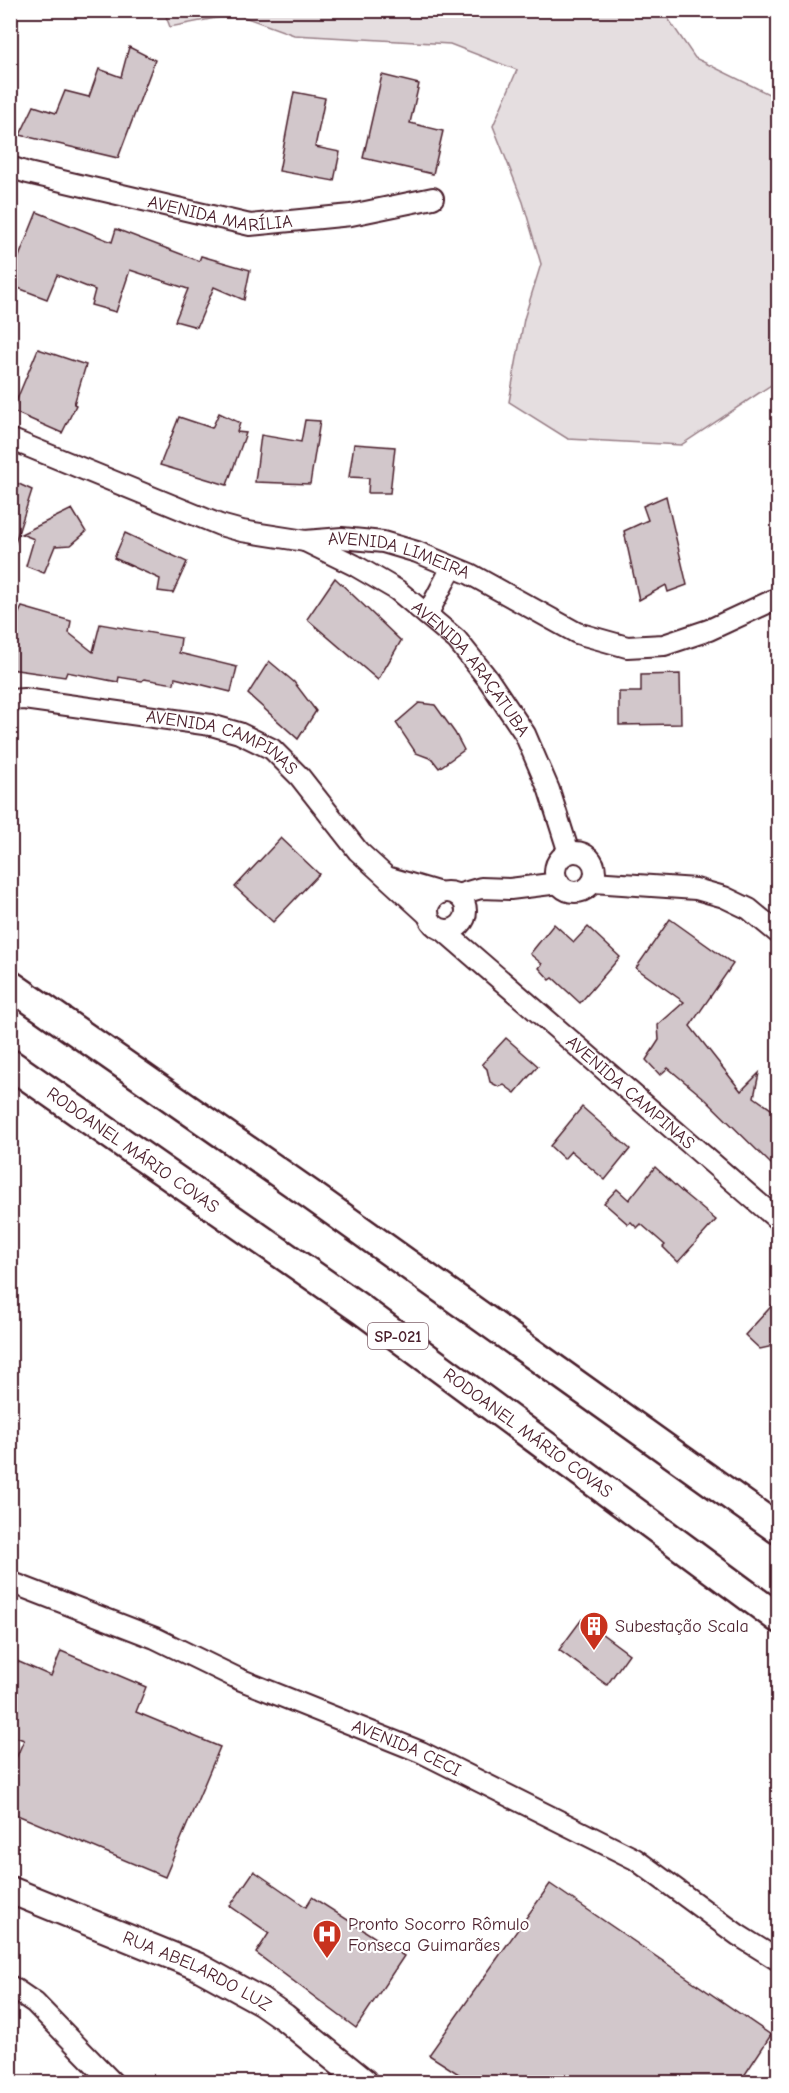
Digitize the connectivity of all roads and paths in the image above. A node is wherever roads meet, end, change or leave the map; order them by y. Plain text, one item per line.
1 (10, 167) edge
2 (433, 198) dead end
3 (10, 439) edge
4 (305, 541) junction
5 (452, 567) junction
6 (778, 598) edge
7 (427, 615) junction
8 (10, 700) edge
9 (569, 853) junction
10 (384, 876) junction
11 (593, 882) junction
12 (559, 884) junction
13 (453, 910) junction
14 (778, 933) edge
15 (10, 985) edge
16 (10, 1064) edge
17 (778, 1220) edge
18 (778, 1530) edge
19 (10, 1581) edge
20 (778, 1618) edge
21 (10, 1890) edge
22 (778, 1960) edge
23 (10, 1986) edge
24 (112, 2082) edge
25 (364, 2082) edge

1 - 2 street, AVENIDA MARÍLIA
3 - 4 street, AVENIDA LIMEIRA
4 - 5 street, AVENIDA LIMEIRA
4 - 7 street, AVENIDA ARAÇATUBA
5 - 6 street, AVENIDA LIMEIRA
5 - 7 street
7 - 9 street, AVENIDA ARAÇATUBA
8 - 10 street, AVENIDA CAMPINAS
9 - 11 street
9 - 12 street
10 - 13 street, AVENIDA CAMPINAS
10 - 13 street, AVENIDA CAMPINAS
11 - 12 street
11 - 14 street
12 - 13 street
13 - 17 street, AVENIDA CAMPINAS
15 - 18 highway
16 - 20 highway, RODOANEL MÁRIO COVAS / SP-021
19 - 22 street, AVENIDA CECI
21 - 25 main road, RUA ABELARDO LUZ
23 - 24 street

